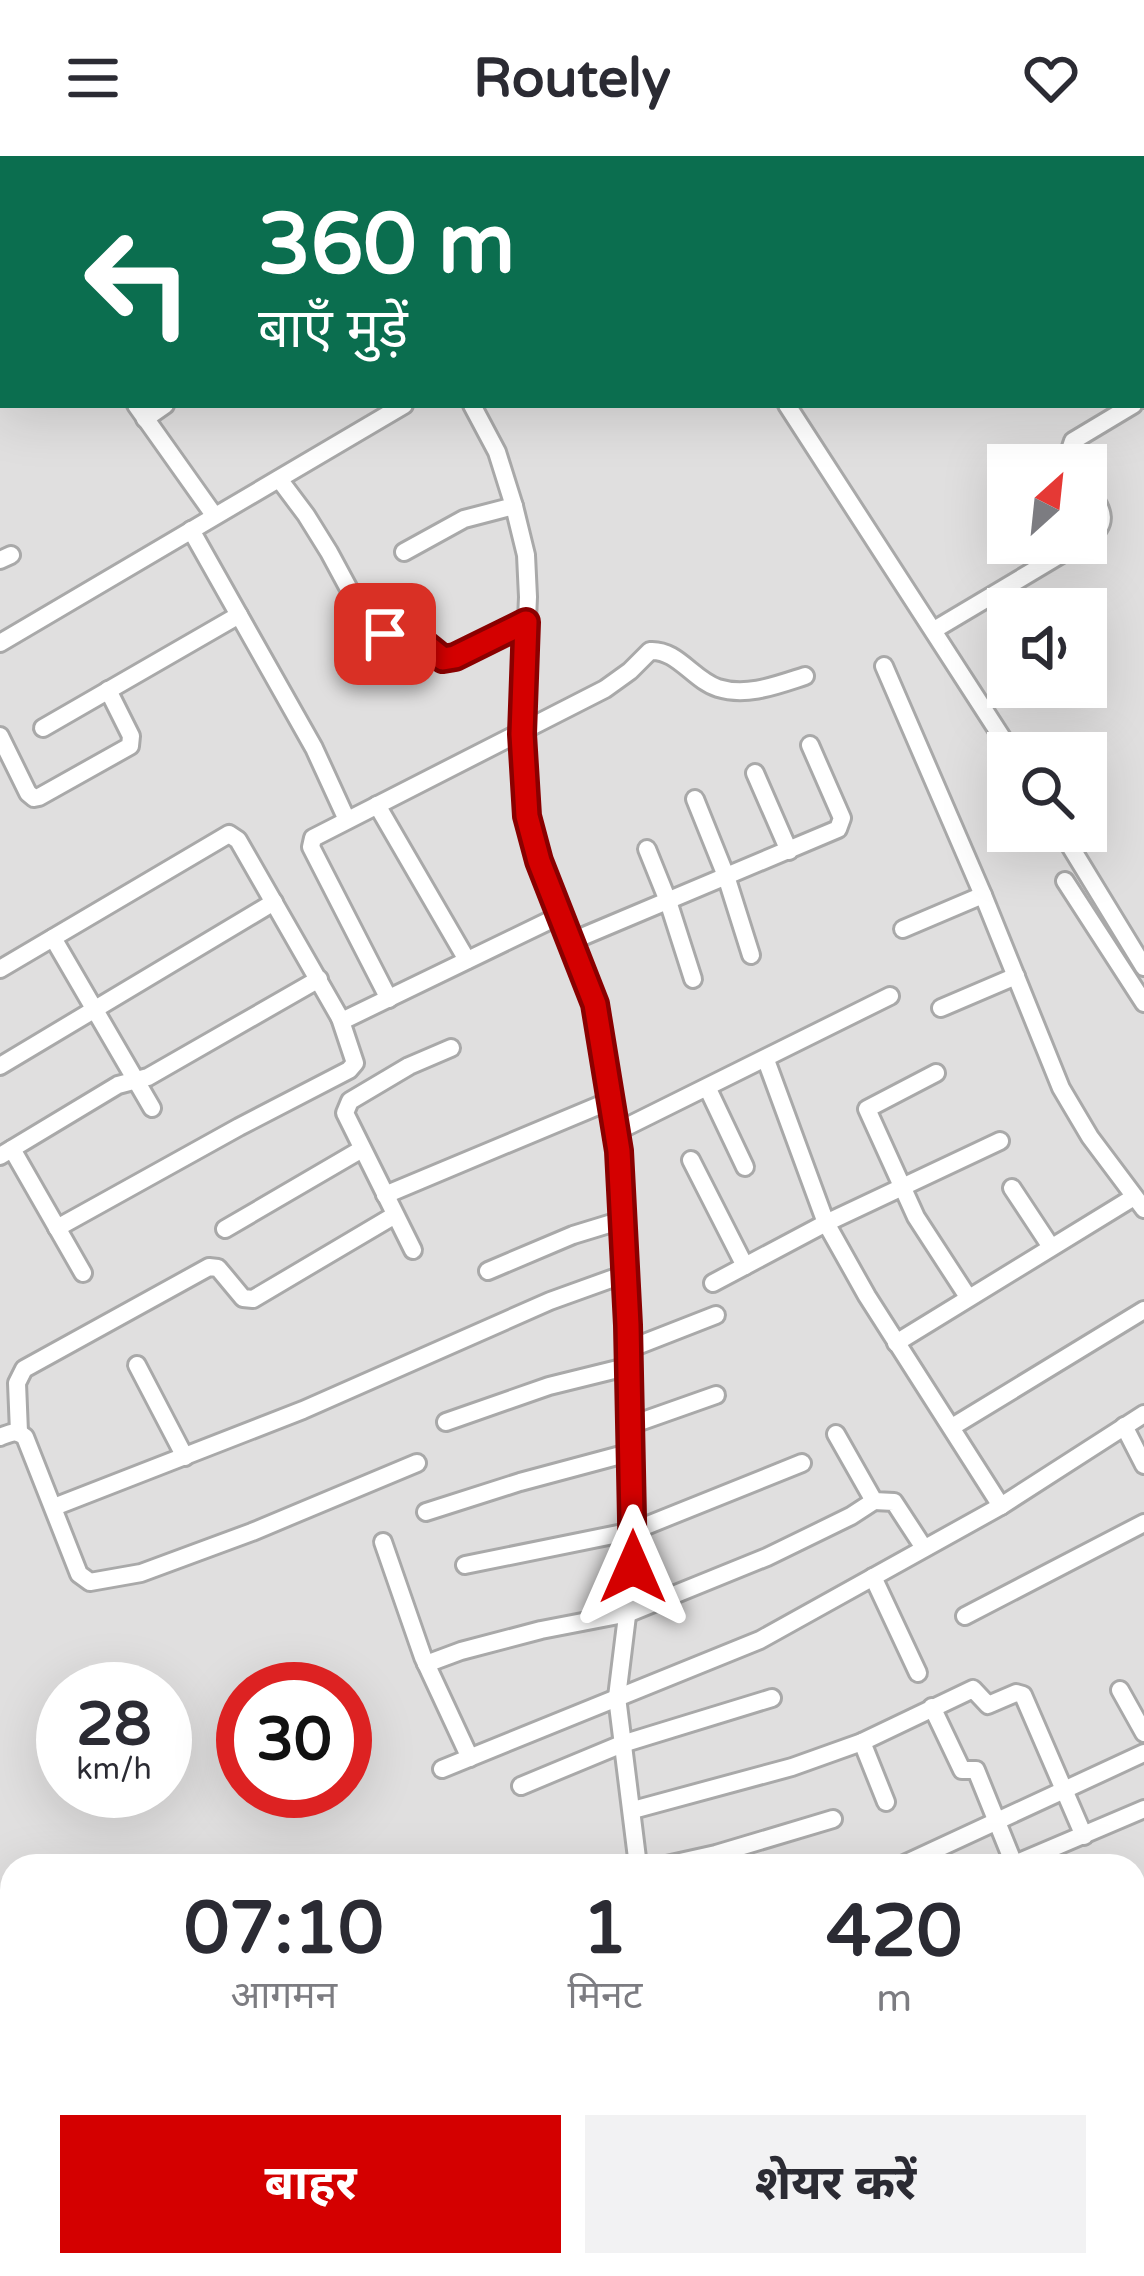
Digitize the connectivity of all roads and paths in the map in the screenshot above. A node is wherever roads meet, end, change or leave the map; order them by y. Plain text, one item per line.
1 (399, 408) edge
2 (474, 408) edge
3 (792, 408) edge
4 (1127, 408) edge
5 (141, 412) edge
6 (1072, 444) edge
7 (279, 479) junction
8 (514, 506) junction
9 (214, 515) junction
10 (191, 530) junction
11 (404, 552) dead end
12 (1044, 564) edge
13 (239, 615) junction
14 (526, 622) junction
15 (934, 630) junction
16 (0, 643) edge
17 (884, 666) dead end
18 (805, 676) dead end
19 (108, 690) junction
20 (43, 728) dead end
21 (999, 732) edge
22 (522, 734) junction
23 (0, 736) edge
24 (810, 745) dead end
25 (755, 773) dead end
26 (695, 799) dead end
27 (377, 805) junction
28 (347, 820) junction
29 (647, 849) dead end
30 (789, 851) junction
31 (1074, 852) edge
32 (726, 876) junction
33 (1065, 881) dead end
34 (983, 895) junction
35 (274, 902) junction
36 (668, 902) junction
37 (561, 915) junction
38 (903, 929) dead end
39 (53, 938) junction
40 (572, 941) junction
41 (751, 955) dead end
42 (467, 960) junction
43 (1144, 967) edge
44 (0, 969) edge
45 (1016, 976) junction
46 (319, 979) junction
47 (693, 980) dead end
48 (890, 996) dead end
49 (389, 999) junction
50 (1144, 1003) edge
51 (95, 1008) junction
52 (941, 1008) dead end
53 (340, 1018) junction
54 (452, 1048) dead end
55 (766, 1060) junction
56 (0, 1066) edge
57 (936, 1073) dead end
58 (135, 1080) junction
59 (708, 1089) junction
60 (612, 1100) junction
61 (152, 1108) dead end
62 (616, 1132) junction
63 (1000, 1141) dead end
64 (362, 1149) junction
65 (6, 1152) edge
66 (691, 1160) dead end
67 (745, 1167) dead end
68 (903, 1186) junction
69 (1012, 1188) dead end
70 (385, 1195) junction
71 (1139, 1203) edge
72 (395, 1215) junction
73 (622, 1220) junction
74 (826, 1223) junction
75 (57, 1228) junction
76 (225, 1229) dead end
77 (1052, 1247) junction
78 (413, 1250) dead end
79 (745, 1266) junction
80 (488, 1271) dead end
81 (82, 1273) dead end
82 (625, 1274) junction
83 (713, 1283) dead end
84 (968, 1297) junction
85 (1144, 1310) edge
86 (716, 1315) dead end
87 (896, 1343) junction
88 (629, 1357) junction
89 (137, 1365) dead end
90 (716, 1395) dead end
91 (1144, 1414) edge
92 (446, 1422) dead end
93 (632, 1425) junction
94 (1124, 1426) junction
95 (952, 1427) junction
96 (19, 1432) junction
97 (836, 1434) dead end
98 (0, 1437) edge
99 (632, 1452) junction
100 (184, 1457) junction
101 (417, 1463) dead end
102 (802, 1463) dead end
103 (1144, 1465) edge
104 (874, 1501) junction
105 (1001, 1506) junction
106 (54, 1507) junction
107 (426, 1512) dead end
108 (1144, 1523) edge
109 (633, 1531) junction
110 (382, 1542) dead end
111 (924, 1549) junction
112 (465, 1565) dead end
113 (873, 1577) junction
114 (629, 1613) junction
115 (965, 1616) dead end
116 (426, 1664) junction
117 (918, 1672) dead end
118 (1120, 1690) dead end
119 (617, 1696) junction
120 (772, 1698) dead end
121 (932, 1707) junction
122 (1144, 1733) edge
123 (862, 1742) junction
124 (622, 1744) junction
125 (1144, 1753) edge
126 (470, 1758) junction
127 (442, 1769) dead end
128 (520, 1786) dead end
129 (1065, 1790) junction
130 (886, 1802) dead end
131 (1144, 1809) edge
132 (633, 1810) junction
133 (833, 1819) dead end
134 (997, 1821) junction
135 (1084, 1836) junction
136 (637, 1854) edge
137 (716, 1854) edge
138 (926, 1854) edge
139 (1008, 1854) edge
140 (1039, 1854) edge

1 - 7 street
2 - 8 street
3 - 15 street
4 - 6 street
5 - 9 street
7 - 9 street
7 - 14 street
8 - 11 street
8 - 14 street
9 - 10 street
10 - 13 street
10 - 16 street
12 - 15 street
13 - 19 street
13 - 28 street
14 - 22 street
15 - 21 street
17 - 34 street
18 - 22 street
19 - 20 street
19 - 23 street
22 - 27 street
22 - 37 street
24 - 30 street
25 - 30 street
26 - 32 street
27 - 28 street
27 - 42 street
28 - 49 street
29 - 36 street
30 - 32 street
31 - 43 street
32 - 36 street
32 - 41 street
33 - 50 street
34 - 38 street
34 - 45 street
35 - 39 street
35 - 46 street
35 - 51 street
36 - 40 street
36 - 47 street
37 - 40 street
37 - 42 street
39 - 44 street
39 - 51 street
40 - 60 street
42 - 49 street
45 - 52 street
45 - 71 street
46 - 53 street
46 - 58 street
48 - 55 street
49 - 53 street
51 - 56 street
51 - 58 street
53 - 75 street
54 - 64 street
55 - 59 street
55 - 74 street
57 - 68 street
58 - 61 street
58 - 65 street
59 - 62 street
59 - 67 street
60 - 62 street
60 - 70 street
62 - 73 street
63 - 68 street
64 - 70 street
64 - 76 street
65 - 75 street
66 - 79 street
68 - 74 street
68 - 84 street
69 - 77 street
70 - 72 street
71 - 77 street
72 - 78 street
72 - 96 street
73 - 80 street
73 - 82 street
74 - 79 street
74 - 87 street
75 - 81 street
77 - 84 street
79 - 83 street
82 - 88 street
82 - 100 street
84 - 87 street
85 - 95 street
86 - 88 street
87 - 95 street
88 - 92 street
88 - 93 street
89 - 100 street
90 - 93 street
91 - 94 street
93 - 99 street
94 - 103 street
94 - 105 street
95 - 105 street
96 - 98 street
96 - 106 street
97 - 104 street
99 - 107 street
99 - 109 street
100 - 106 street
101 - 106 street
102 - 109 street
104 - 111 street
104 - 114 street
105 - 111 street
108 - 115 street
109 - 112 street
109 - 114 street
110 - 116 street
111 - 113 street
113 - 117 street
113 - 119 street
114 - 116 street
114 - 119 street
116 - 126 street
118 - 122 street
119 - 124 street
119 - 126 street
120 - 124 street
121 - 123 street
121 - 129 street
121 - 134 street
123 - 130 street
123 - 132 street
124 - 128 street
124 - 132 street
125 - 129 street
126 - 127 street
129 - 134 street
129 - 135 street
131 - 135 street
132 - 136 street
133 - 137 street
134 - 138 street
134 - 139 street
135 - 140 street

